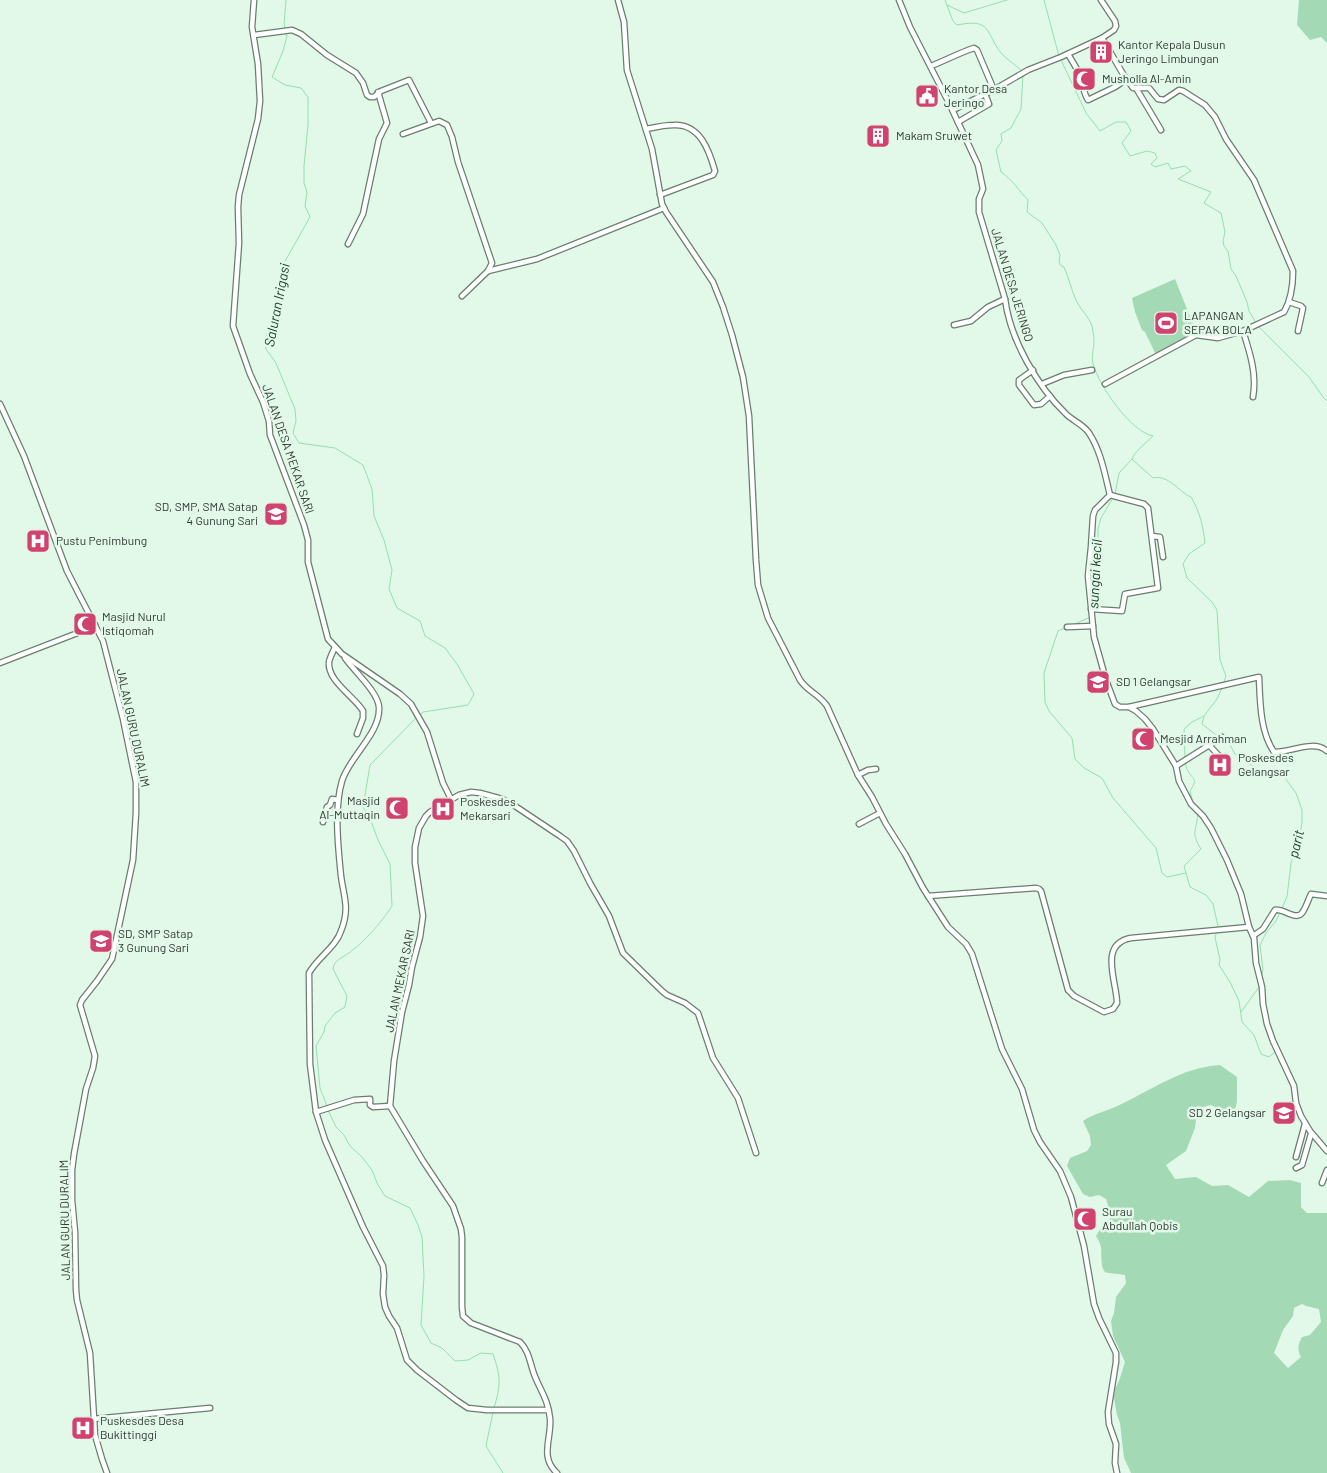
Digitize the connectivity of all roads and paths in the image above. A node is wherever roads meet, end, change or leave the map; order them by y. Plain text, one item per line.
1 (254, 0) edge
2 (618, 0) edge
3 (899, 0) edge
4 (1101, 0) edge
5 (254, 34) junction
6 (1102, 38) junction
7 (1068, 54) junction
8 (931, 66) junction
9 (1127, 79) junction
10 (1136, 88) junction
11 (994, 90) junction
12 (378, 92) junction
13 (985, 94) junction
14 (953, 110) junction
15 (958, 122) junction
16 (431, 123) junction
17 (646, 129) junction
18 (1162, 130) dead end
19 (403, 134) dead end
20 (660, 195) junction
21 (664, 208) junction
22 (348, 244) dead end
23 (488, 271) junction
24 (462, 296) dead end
25 (1005, 299) junction
26 (1289, 302) junction
27 (954, 325) dead end
28 (1243, 331) junction
29 (1298, 331) dead end
30 (1033, 370) junction
31 (1092, 370) dead end
32 (1042, 384) junction
33 (1105, 384) dead end
34 (1050, 396) junction
35 (1253, 397) dead end
36 (0, 404) edge
37 (1110, 495) junction
38 (1152, 536) junction
39 (1163, 556) dead end
40 (1093, 610) junction
41 (95, 625) junction
42 (1093, 626) junction
43 (1067, 627) dead end
44 (335, 647) junction
45 (342, 654) junction
46 (0, 663) edge
47 (1129, 707) junction
48 (357, 734) dead end
49 (1222, 737) dead end
50 (1209, 745) junction
51 (1327, 750) edge
52 (1221, 758) dead end
53 (1176, 766) junction
54 (876, 769) dead end
55 (858, 774) junction
56 (451, 799) junction
57 (338, 800) junction
58 (880, 812) junction
59 (323, 822) dead end
60 (859, 824) dead end
61 (928, 896) junction
62 (1327, 896) edge
63 (1249, 927) junction
64 (1253, 936) junction
65 (390, 1106) junction
66 (316, 1112) junction
67 (1308, 1129) junction
68 (1327, 1151) edge
69 (756, 1153) dead end
70 (1296, 1157) dead end
71 (1296, 1168) dead end
72 (1327, 1170) edge
73 (1322, 1183) dead end
74 (210, 1408) dead end
75 (548, 1410) junction
76 (93, 1418) junction
77 (107, 1473) edge
78 (557, 1473) edge
79 (1118, 1473) edge

1 - 5 street, JALAN DESA MEKAR SARI
2 - 17 street
3 - 8 street, JALAN DESA JERINGO
4 - 6 street
5 - 12 street
5 - 44 street, JALAN DESA MEKAR SARI
6 - 7 street
6 - 9 street
7 - 9 street
7 - 11 street
8 - 11 street
8 - 14 street, JALAN DESA JERINGO
9 - 10 street
10 - 18 street
10 - 26 street
11 - 13 street
12 - 16 street
12 - 22 street
13 - 14 street
13 - 15 street
14 - 15 street, JALAN DESA JERINGO
15 - 25 street, JALAN DESA JERINGO
16 - 19 street
16 - 23 street
17 - 20 street
17 - 20 street
20 - 21 street
21 - 23 street
21 - 55 street
23 - 24 street
25 - 27 street
25 - 30 street, JALAN DESA JERINGO
26 - 28 street
26 - 29 street
28 - 33 street
28 - 35 street
30 - 32 street, JALAN DESA JERINGO
30 - 34 street
31 - 32 street
32 - 34 street, JALAN DESA JERINGO
34 - 37 street, JALAN DESA JERINGO
36 - 41 street, JALAN GURU DURALIM
37 - 38 street
37 - 40 street
38 - 39 street
38 - 40 street
40 - 42 street
41 - 46 street
41 - 76 street, JALAN GURU DURALIM
42 - 43 street
42 - 47 street
44 - 45 street, JALAN DESA MEKAR SARI
44 - 48 street
45 - 56 street, JALAN DESA MEKAR SARI
45 - 57 street
47 - 51 street
47 - 53 street
49 - 50 street
50 - 52 street
50 - 53 street
53 - 63 street
54 - 55 street
55 - 58 street
56 - 65 street, JALAN MEKAR SARI
56 - 69 street, JALAN MEKAR SARI
57 - 59 street
57 - 66 street
58 - 60 street
58 - 61 street
61 - 63 street
61 - 79 street
62 - 64 street
63 - 64 street
64 - 67 street
65 - 66 street
65 - 75 street
66 - 75 street
67 - 68 street
67 - 70 street
67 - 71 street
72 - 73 street
74 - 76 street
75 - 78 street
76 - 77 street, JALAN GURU DURALIM

